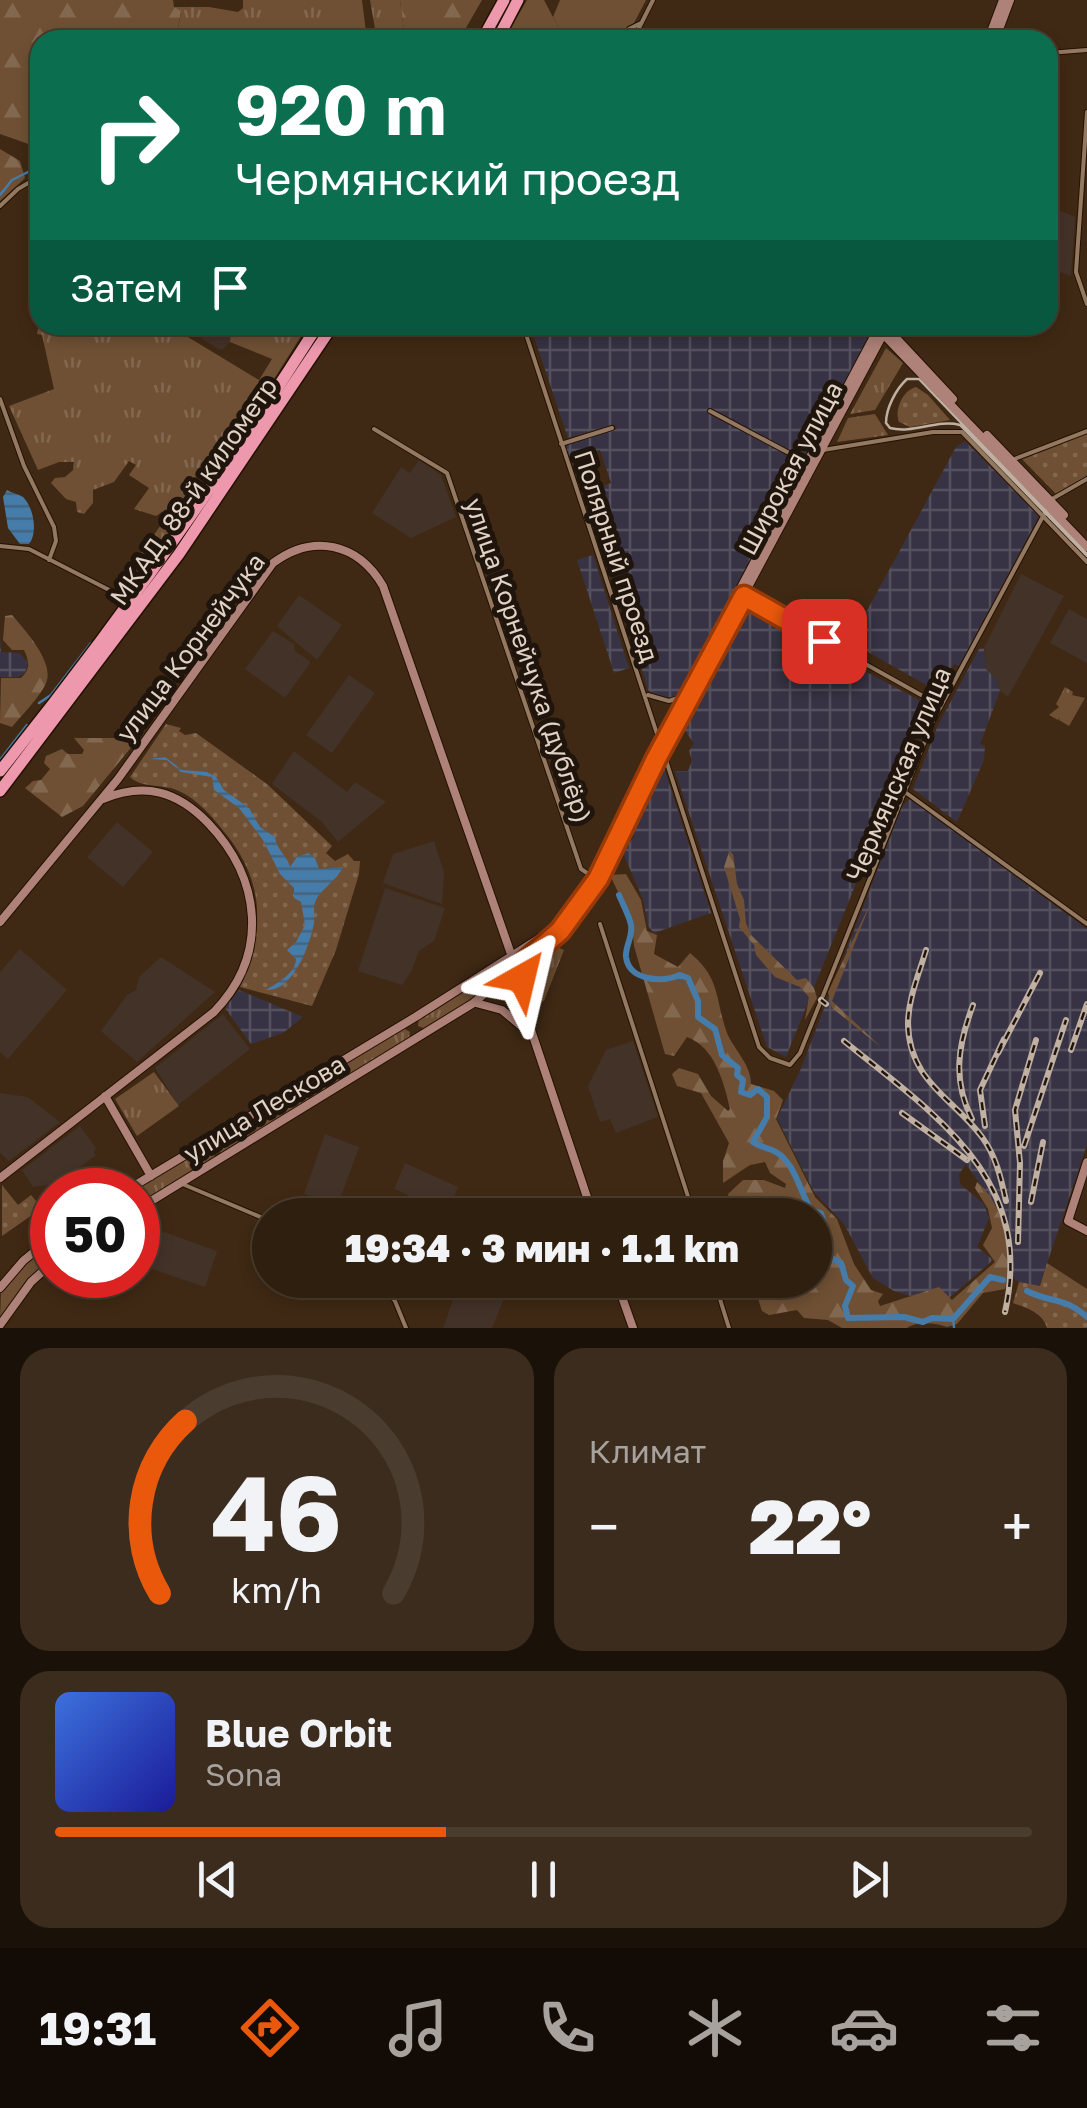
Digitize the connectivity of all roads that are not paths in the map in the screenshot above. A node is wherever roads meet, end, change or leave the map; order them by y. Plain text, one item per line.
1 (504, 0) edge
2 (518, 0) edge
3 (653, 0) edge
4 (1007, 0) edge
5 (641, 23) dead end
6 (488, 30) edge
7 (502, 30) edge
8 (996, 30) edge
9 (1087, 50) edge
10 (1058, 52) edge
11 (1087, 112) edge
12 (30, 182) edge
13 (0, 206) edge
14 (1087, 304) edge
15 (311, 335) edge
16 (325, 335) edge
17 (526, 335) edge
18 (880, 335) edge
19 (880, 335) edge
20 (891, 335) edge
21 (892, 335) edge
22 (0, 399) edge
23 (710, 411) dead end
24 (836, 427) junction
25 (612, 428) dead end
26 (374, 429) dead end
27 (1087, 431) edge
28 (561, 444) junction
29 (840, 446) junction
30 (984, 447) junction
31 (823, 450) junction
32 (1012, 460) junction
33 (811, 465) junction
34 (1087, 479) edge
35 (1049, 504) junction
36 (1042, 516) junction
37 (1087, 544) edge
38 (0, 546) edge
39 (49, 560) junction
40 (1087, 562) edge
41 (140, 587) junction
42 (118, 594) junction
43 (741, 595) junction
44 (122, 613) junction
45 (81, 676) junction
46 (645, 694) junction
47 (684, 699) junction
48 (941, 706) junction
49 (661, 744) junction
50 (0, 770) edge
51 (124, 770) junction
52 (115, 786) junction
53 (134, 788) junction
54 (0, 791) edge
55 (905, 792) junction
56 (593, 877) junction
57 (0, 922) edge
58 (600, 924) dead end
59 (1087, 924) edge
60 (545, 940) junction
61 (512, 955) junction
62 (521, 965) junction
63 (472, 1004) junction
64 (523, 1008) junction
65 (511, 1015) junction
66 (417, 1016) junction
67 (402, 1025) junction
68 (429, 1032) junction
69 (532, 1036) junction
70 (412, 1042) junction
71 (790, 1065) joint
72 (105, 1096) junction
73 (204, 1143) junction
74 (217, 1160) junction
75 (1087, 1162) edge
76 (142, 1168) edge
77 (160, 1170) edge
78 (1087, 1177) edge
79 (0, 1178) edge
80 (180, 1183) junction
81 (160, 1195) edge
82 (587, 1198) edge
83 (689, 1198) edge
84 (1075, 1200) junction
85 (252, 1214) edge
86 (1087, 1231) edge
87 (30, 1255) edge
88 (30, 1282) edge
89 (0, 1288) edge
90 (392, 1298) edge
91 (622, 1298) edge
92 (720, 1298) edge
93 (0, 1325) edge
94 (406, 1328) edge
95 (632, 1328) edge
96 (729, 1328) edge

1 - 6 highway
2 - 7 highway
3 - 5 street
4 - 8 main road
9 - 10 street
11 - 14 street
12 - 13 street
15 - 41 highway, МКАД, 88-й километр
16 - 45 highway, МКАД, 88-й километр
17 - 28 street, Полярный проезд
18 - 24 main road, Широкая улица
19 - 33 main road, Широкая улица
20 - 30 main road
21 - 32 main road
22 - 39 street
23 - 33 street
24 - 29 street
24 - 31 main road, Широкая улица
25 - 28 street
26 - 56 street, улица Корнейчука (дублёр)
27 - 32 street
28 - 46 street, Полярный проезд
29 - 30 street
29 - 31 street
30 - 35 main road
30 - 36 street
31 - 33 main road, Широкая улица
32 - 35 main road
33 - 43 main road, Широкая улица
34 - 35 street
35 - 36 street, Чермянская улица
35 - 37 main road
36 - 40 street
36 - 48 street, Чермянская улица
38 - 39 street
39 - 42 street
41 - 42 street
41 - 44 highway, МКАД, 88-й километр
42 - 44 street
43 - 47 main road, Широкая улица
43 - 48 street
44 - 45 highway, МКАД, 88-й километр
45 - 50 highway
45 - 54 highway
46 - 47 street
46 - 49 street, Полярный проезд
47 - 49 main road, Широкая улица
48 - 55 street, Чермянская улица
49 - 56 main road, Широкая улица
49 - 60 main road, Широкая улица
49 - 71 street, Полярный проезд
51 - 52 main road, улица Корнейчука
51 - 53 main road
51 - 61 main road, улица Корнейчука
52 - 53 main road
52 - 53 main road
52 - 57 main road
53 - 72 main road
55 - 59 street
55 - 71 street, Чермянская улица
56 - 60 main road, Широкая улица
58 - 83 street
60 - 61 main road, улица Лескова
60 - 62 main road, улица Лескова
61 - 62 main road, улица Корнейчука
61 - 66 main road, улица Лескова
62 - 63 main road, улица Лескова
62 - 64 main road
63 - 65 main road
63 - 68 main road, улица Лескова
64 - 65 main road
64 - 69 main road
65 - 69 main road
66 - 67 main road, улица Лескова
66 - 68 main road
67 - 70 street
67 - 73 main road, улица Лескова
68 - 70 main road, улица Лескова
69 - 82 main road
70 - 74 main road, улица Лескова
72 - 76 main road
72 - 79 main road
73 - 74 main road
73 - 77 main road, улица Лескова
74 - 80 main road, улица Лескова
75 - 84 main road
78 - 84 main road
80 - 81 main road, улица Лескова
80 - 85 street
84 - 86 main road
87 - 89 main road
88 - 93 main road
90 - 94 street
91 - 95 main road
92 - 96 street

